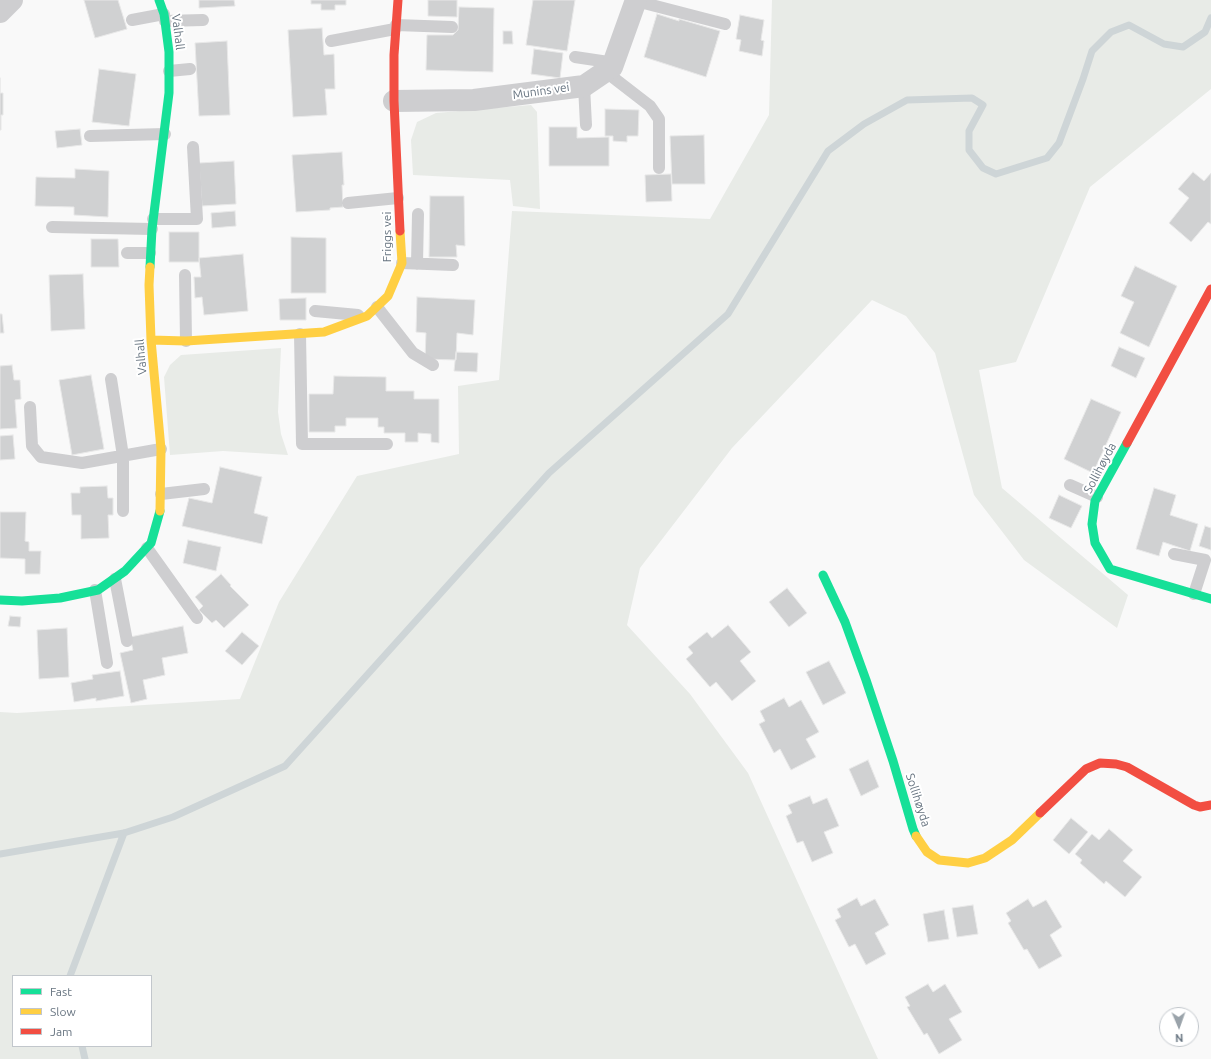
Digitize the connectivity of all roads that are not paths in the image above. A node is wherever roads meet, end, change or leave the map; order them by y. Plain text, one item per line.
1 (12, 0) edge
2 (159, 0) edge
3 (398, 0) edge
4 (636, 0) edge
5 (0, 12) edge
6 (164, 17) junction
7 (132, 20) dead end
8 (203, 20) dead end
9 (726, 24) dead end
10 (396, 27) junction
11 (452, 27) dead end
12 (331, 41) dead end
13 (575, 57) dead end
14 (610, 67) junction
15 (190, 69) dead end
16 (169, 70) junction
17 (584, 86) junction
18 (394, 101) junction
19 (586, 125) dead end
20 (165, 134) junction
21 (90, 136) dead end
22 (193, 147) dead end
23 (659, 168) dead end
24 (398, 198) junction
25 (348, 203) dead end
26 (418, 214) dead end
27 (152, 224) junction
28 (52, 227) dead end
29 (127, 252) dead end
30 (150, 253) junction
31 (402, 263) junction
32 (417, 264) junction
33 (453, 265) dead end
34 (185, 275) dead end
35 (1211, 289) edge
36 (377, 307) junction
37 (315, 311) dead end
38 (367, 316) junction
39 (300, 334) junction
40 (151, 340) junction
41 (186, 341) junction
42 (433, 365) dead end
43 (111, 380) dead end
44 (30, 407) dead end
45 (387, 444) dead end
46 (161, 450) junction
47 (123, 456) junction
48 (1070, 485) dead end
49 (204, 489) dead end
50 (161, 494) junction
51 (1097, 497) junction
52 (123, 511) dead end
53 (147, 548) junction
54 (1174, 554) dead end
55 (822, 575) dead end
56 (115, 579) junction
57 (95, 590) junction
58 (1194, 594) junction
59 (1211, 599) edge
60 (0, 600) edge
61 (197, 618) dead end
62 (127, 641) dead end
63 (107, 663) dead end
64 (1211, 805) edge

1 - 5 street
2 - 6 street, Valhall
3 - 10 street, Friggs vei
4 - 9 lane
4 - 14 street
6 - 7 lane
6 - 8 lane
6 - 16 street, Valhall
10 - 11 lane
10 - 12 lane
10 - 18 street, Friggs vei
13 - 14 lane
14 - 17 street, Munins vei
14 - 23 lane
15 - 16 lane
16 - 20 street, Valhall
17 - 18 street, Munins vei
17 - 19 lane
18 - 24 street, Friggs vei
20 - 21 lane
20 - 27 street, Valhall
22 - 27 lane
24 - 25 lane
24 - 31 street, Friggs vei
26 - 32 lane
27 - 28 lane
27 - 30 street, Valhall
29 - 30 lane
30 - 40 street, Valhall
31 - 32 lane
31 - 36 street, Friggs vei
32 - 33 lane
34 - 41 lane
35 - 51 street, Sollihøyda
36 - 38 street, Friggs vei
36 - 42 lane
37 - 38 lane
38 - 39 street, Friggs vei
39 - 41 street, Friggs vei
39 - 45 lane
40 - 41 street, Friggs vei
40 - 46 street, Valhall
43 - 47 lane
44 - 47 lane
46 - 47 lane
46 - 50 street, Valhall
47 - 52 lane
48 - 51 lane
49 - 50 lane
50 - 53 street, Valhall
51 - 58 street, Sollihøyda
53 - 56 street, Valhall
53 - 61 lane
54 - 58 lane
55 - 64 street, Sollihøyda
56 - 57 street, Valhall
56 - 62 lane
57 - 60 street, Valhall
57 - 63 lane
58 - 59 street, Sollihøyda

